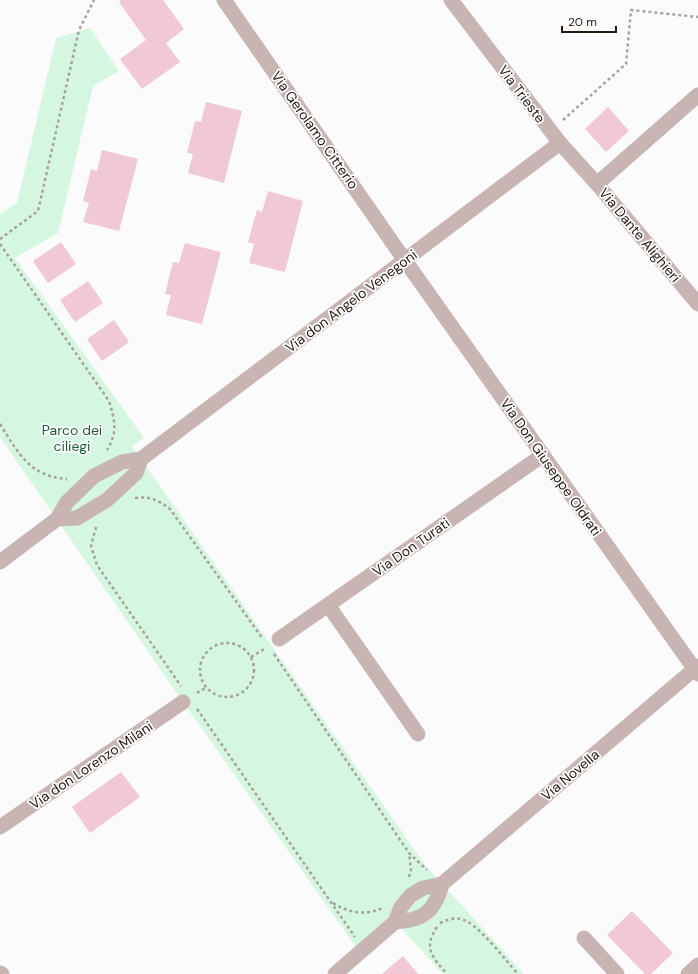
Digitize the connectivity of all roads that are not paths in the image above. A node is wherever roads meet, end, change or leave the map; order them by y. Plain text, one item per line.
1 (224, 0) edge
2 (451, 0) edge
3 (698, 95) edge
4 (555, 137) junction
5 (597, 184) junction
6 (405, 260) junction
7 (698, 304) edge
8 (543, 455) junction
9 (141, 459) junction
10 (56, 519) junction
11 (0, 562) edge
12 (328, 605) junction
13 (280, 639) dead end
14 (697, 670) edge
15 (187, 700) road end
16 (418, 734) dead end
17 (0, 827) edge
18 (442, 884) junction
19 (395, 922) junction
20 (584, 938) dead end
21 (698, 965) edge
22 (335, 974) edge
23 (618, 974) edge
24 (688, 974) edge

1 - 6 street, Via Gerolamo Citterio
2 - 4 street, Via Trieste
3 - 5 street
4 - 5 street, Via Trieste
4 - 6 street, Via don Angelo Venegoni
5 - 7 street, Via Dante Alighieri
6 - 8 street, Via Don Giuseppe Oldrati
6 - 9 street, Via don Angelo Venegoni
8 - 12 street, Via Don Turati
8 - 14 street, Via Don Giuseppe Oldrati
9 - 10 street, Via don Angelo Venegoni
9 - 10 street, Via don Angelo Venegoni
10 - 11 street, Via don Angelo Venegoni
12 - 13 street, Via Don Turati
12 - 16 street
14 - 18 street, Via Novella
15 - 17 street, Via don Lorenzo Milani
18 - 19 street, Via Novella
18 - 19 street, Via Novella
19 - 22 street, Via Novella
20 - 23 street
21 - 24 street

